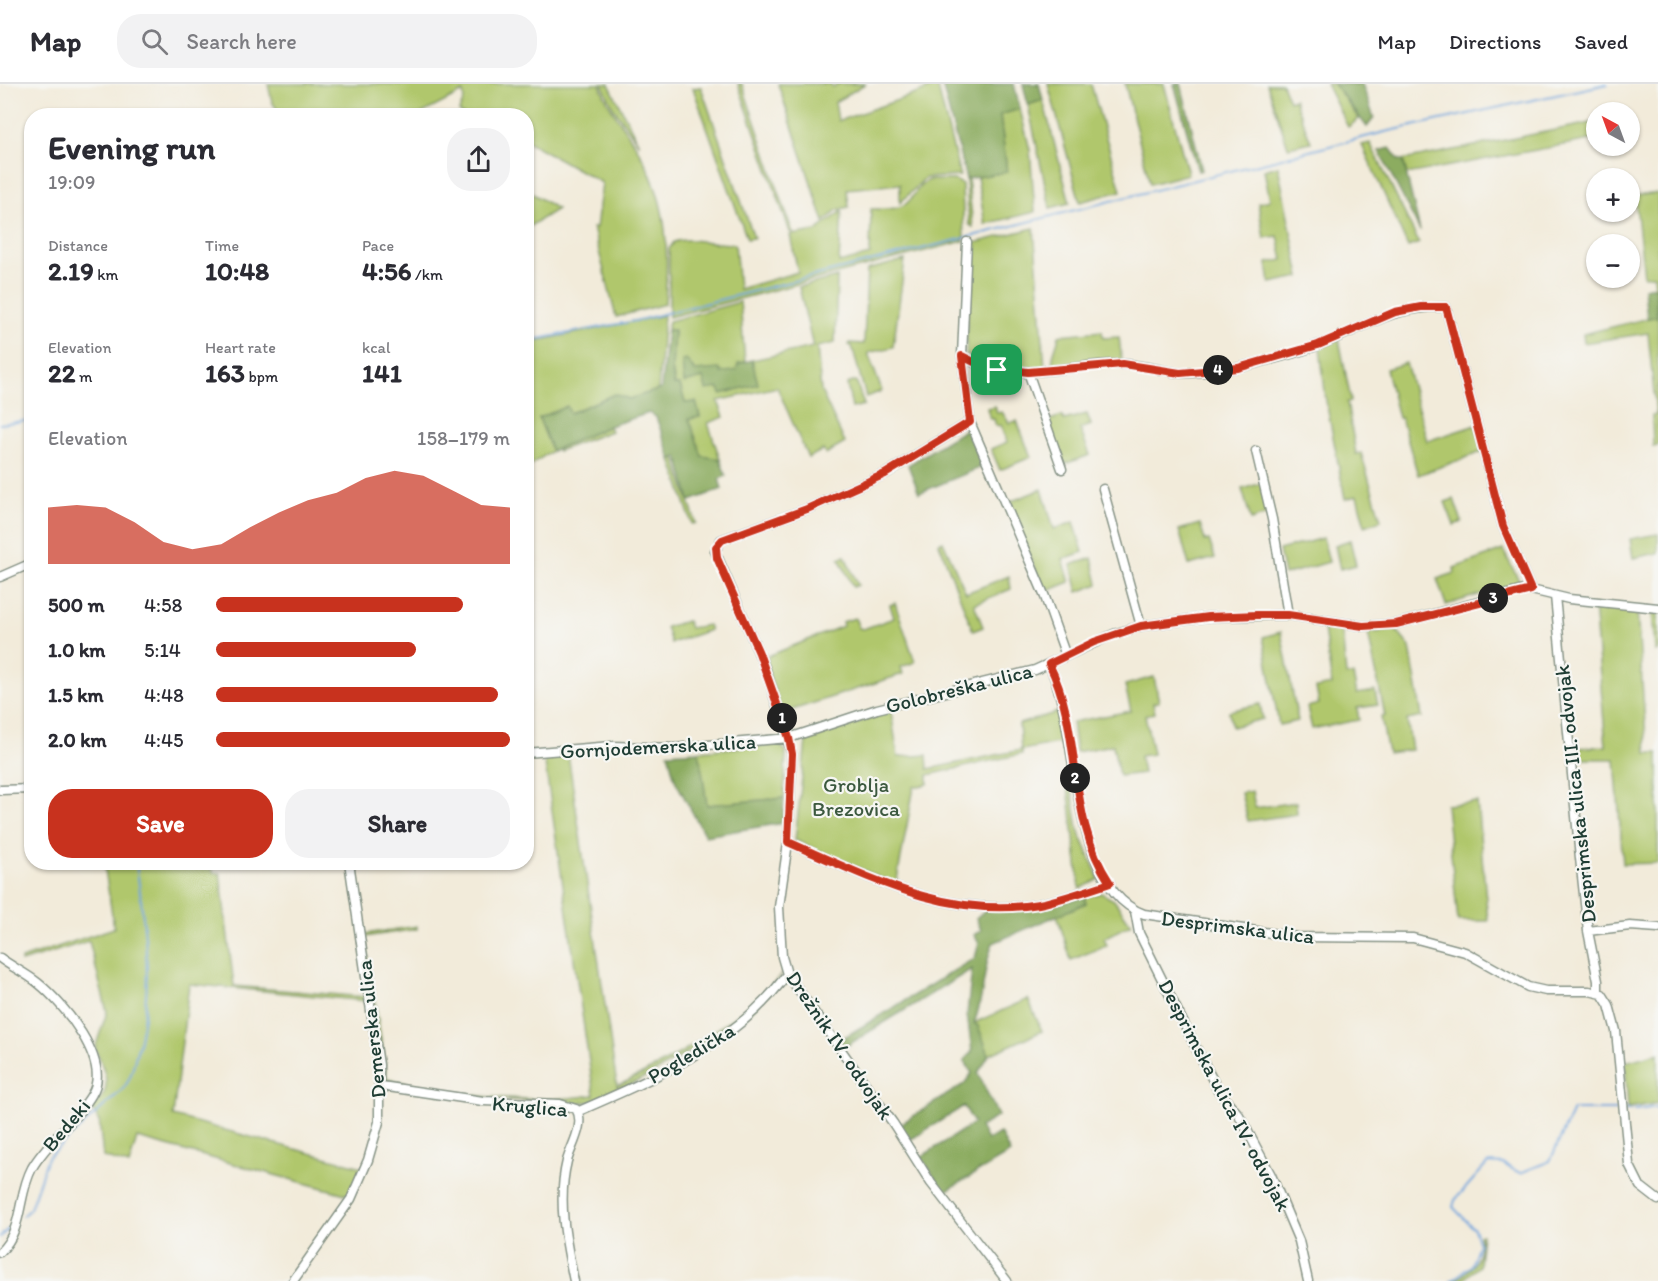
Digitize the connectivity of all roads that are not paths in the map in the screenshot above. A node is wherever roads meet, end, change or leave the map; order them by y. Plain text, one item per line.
1 (967, 242) dead end
2 (962, 356) junction
3 (1028, 372) junction
4 (970, 422) junction
5 (1256, 451) dead end
6 (1062, 469) dead end
7 (1103, 489) dead end
8 (24, 566) edge
9 (0, 577) edge
10 (1531, 590) junction
11 (1555, 596) junction
12 (1658, 608) edge
13 (1288, 615) junction
14 (1141, 626) junction
15 (1066, 656) junction
16 (1049, 664) junction
17 (789, 738) junction
18 (534, 752) edge
19 (24, 789) edge
20 (0, 790) edge
21 (788, 842) junction
22 (350, 870) edge
23 (1110, 883) junction
24 (1135, 911) junction
25 (1658, 928) edge
26 (1588, 931) junction
27 (0, 958) edge
28 (788, 974) junction
29 (1598, 993) junction
30 (381, 1086) junction
31 (579, 1111) junction
32 (1658, 1200) edge
33 (0, 1252) edge
34 (293, 1281) edge
35 (574, 1281) edge
36 (1007, 1281) edge
37 (1308, 1281) edge

1 - 2 street
2 - 3 street
2 - 4 street
3 - 6 street
3 - 10 street
4 - 15 street
4 - 17 street, Drežnik IV. odvojak
5 - 13 street
7 - 14 street
8 - 9 street
10 - 11 street, Golobreška ulica
10 - 13 street, Golobreška ulica
11 - 12 street, Golobreška ulica
11 - 26 street, Desprimska ulica III. odvojak
13 - 14 street, Golobreška ulica
14 - 15 street, Golobreška ulica
15 - 16 street, Golobreška ulica
16 - 17 street, Golobreška ulica
16 - 23 street, Desprimska ulica
17 - 18 street, Gornjodemerska ulica
17 - 21 street, Drežnik IV. odvojak
19 - 20 street
21 - 23 street
21 - 28 street, Drežnik IV. odvojak
22 - 30 street, Demerska ulica
23 - 24 street, Desprimska ulica
24 - 29 street, Desprimska ulica
24 - 37 street, Desprimska ulica IV. odvojak
25 - 26 street
26 - 29 street, Desprimska ulica III. odvojak
27 - 33 street, Bedeki
28 - 31 street, Pogledička
28 - 36 street, Drežnik IV. odvojak
29 - 32 street
30 - 31 street, Kruglica
30 - 34 street, Demerska ulica
31 - 35 street, Kruglica

